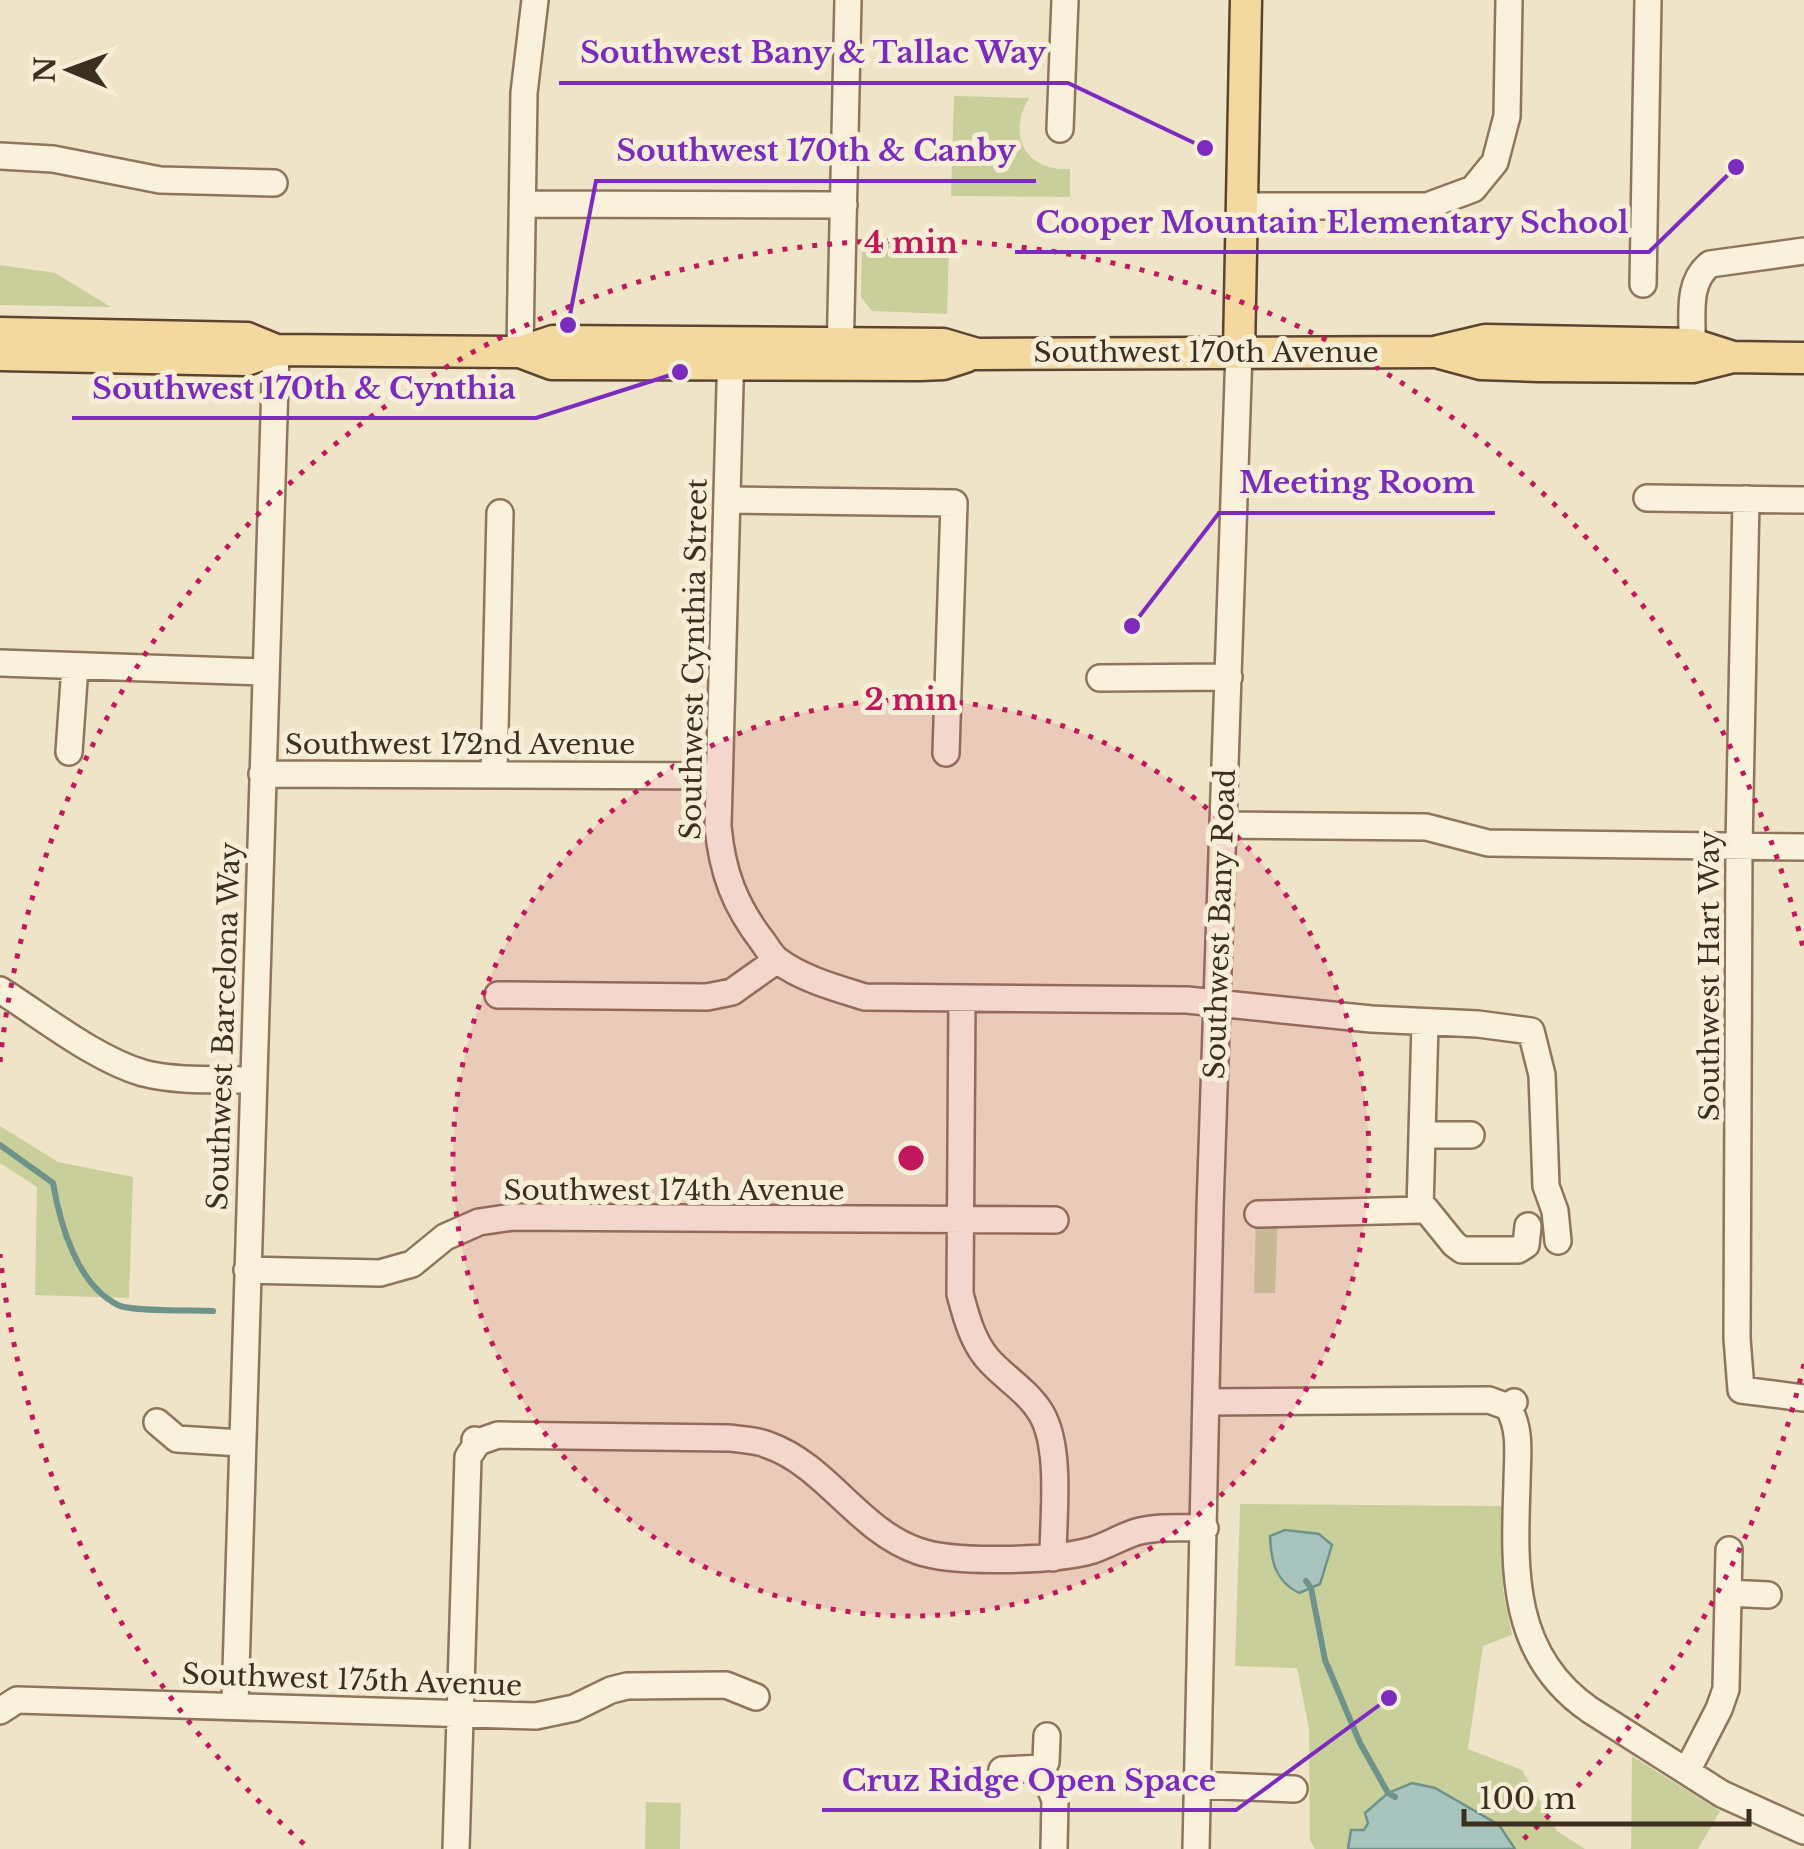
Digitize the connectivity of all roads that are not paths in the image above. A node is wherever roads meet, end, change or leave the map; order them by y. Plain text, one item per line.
1 (535, 0) edge
2 (848, 0) edge
3 (1065, 0) edge
4 (1246, 0) edge
5 (1509, 0) edge
6 (1648, 0) edge
7 (1060, 129) dead end
8 (0, 156) edge
9 (274, 183) dead end
10 (523, 204) junction
11 (844, 206) junction
12 (1241, 206) junction
13 (1804, 251) edge
14 (1643, 284) dead end
15 (0, 332) edge
16 (1692, 344) junction
17 (276, 350) junction
18 (1238, 351) junction
19 (520, 352) junction
20 (1434, 352) junction
21 (840, 353) junction
22 (731, 354) junction
23 (0, 355) edge
24 (1732, 357) junction
25 (1804, 358) edge
26 (1648, 498) dead end
27 (727, 500) junction
28 (1746, 500) junction
29 (1804, 500) edge
30 (500, 512) dead end
31 (0, 663) edge
32 (74, 666) junction
33 (264, 672) junction
34 (1229, 677) junction
35 (1100, 678) dead end
36 (69, 752) dead end
37 (946, 753) dead end
38 (494, 773) junction
39 (262, 774) junction
40 (718, 776) junction
41 (1224, 825) junction
42 (1739, 846) junction
43 (1804, 847) edge
44 (776, 960) junction
45 (0, 990) edge
46 (498, 996) dead end
47 (962, 998) junction
48 (1217, 1002) junction
49 (1426, 1022) junction
50 (253, 1080) junction
51 (1471, 1134) dead end
52 (1422, 1135) junction
53 (1420, 1202) junction
54 (1258, 1214) dead end
55 (1055, 1220) dead end
56 (960, 1221) junction
57 (1528, 1226) dead end
58 (1558, 1241) dead end
59 (246, 1270) junction
60 (1804, 1398) edge
61 (1206, 1402) junction
62 (157, 1422) dead end
63 (241, 1443) junction
64 (1205, 1528) junction
65 (1729, 1550) dead end
66 (1053, 1558) junction
67 (1728, 1593) junction
68 (1768, 1594) dead end
69 (756, 1697) dead end
70 (235, 1704) junction
71 (0, 1711) edge
72 (460, 1714) junction
73 (1047, 1736) dead end
74 (1042, 1768) junction
75 (1687, 1772) junction
76 (1011, 1776) dead end
77 (1197, 1785) junction
78 (1294, 1789) dead end
79 (1804, 1830) edge
80 (456, 1849) edge
81 (1054, 1849) edge
82 (1196, 1849) edge

1 - 10 street
2 - 11 street
3 - 7 street
4 - 12 main road, Southwest Bany Road
5 - 12 street
6 - 14 street
8 - 9 street
10 - 11 street
10 - 19 street
11 - 21 street
12 - 18 main road, Southwest Bany Road
13 - 16 street
15 - 17 main road, Southwest 170th Avenue
16 - 20 main road, Southwest 170th Avenue
16 - 24 main road, Southwest 170th Avenue
17 - 19 main road, Southwest 170th Avenue
17 - 23 main road, Southwest 170th Avenue
17 - 33 street, Southwest Barcelona Way
18 - 20 main road, Southwest 170th Avenue
18 - 21 main road, Southwest 170th Avenue
18 - 34 street, Southwest Bany Road
19 - 22 main road, Southwest 170th Avenue
20 - 24 main road, Southwest 170th Avenue
21 - 22 main road, Southwest 170th Avenue
22 - 27 street, Southwest Cynthia Street
24 - 25 main road, Southwest 170th Avenue
26 - 28 street
27 - 37 street
27 - 40 street, Southwest Cynthia Street
28 - 29 street
28 - 42 street, Southwest Hart Way
30 - 38 street
31 - 32 street
32 - 33 street
32 - 36 street
33 - 39 street, Southwest Barcelona Way
34 - 35 street
34 - 41 street, Southwest Bany Road
38 - 39 street, Southwest 172nd Avenue
38 - 40 street, Southwest 172nd Avenue
39 - 50 street, Southwest Barcelona Way
40 - 44 street, Southwest Cynthia Street
41 - 42 street
41 - 48 street, Southwest Bany Road
42 - 43 street
42 - 60 street, Southwest Hart Way
44 - 46 street
44 - 47 street
45 - 50 street
47 - 48 street
47 - 56 street
48 - 49 street
48 - 61 street, Southwest Bany Road
49 - 52 street
49 - 58 street
50 - 59 street, Southwest Barcelona Way
51 - 52 street
52 - 53 street
53 - 54 street
53 - 57 street
55 - 56 street, Southwest 174th Avenue
56 - 59 street, Southwest 174th Avenue
56 - 66 street
59 - 63 street, Southwest Barcelona Way
61 - 64 street, Southwest Bany Road
61 - 75 street
62 - 63 street
63 - 70 street, Southwest Barcelona Way
64 - 66 street
64 - 77 street, Southwest Bany Road
65 - 67 street
66 - 72 street
67 - 68 street
67 - 75 street
69 - 72 street, Southwest 175th Avenue
70 - 71 street, Southwest 175th Avenue
70 - 72 street, Southwest 175th Avenue
72 - 80 street
73 - 74 street
74 - 76 street
74 - 81 street
75 - 79 street
77 - 78 street
77 - 82 street, Southwest Bany Road

